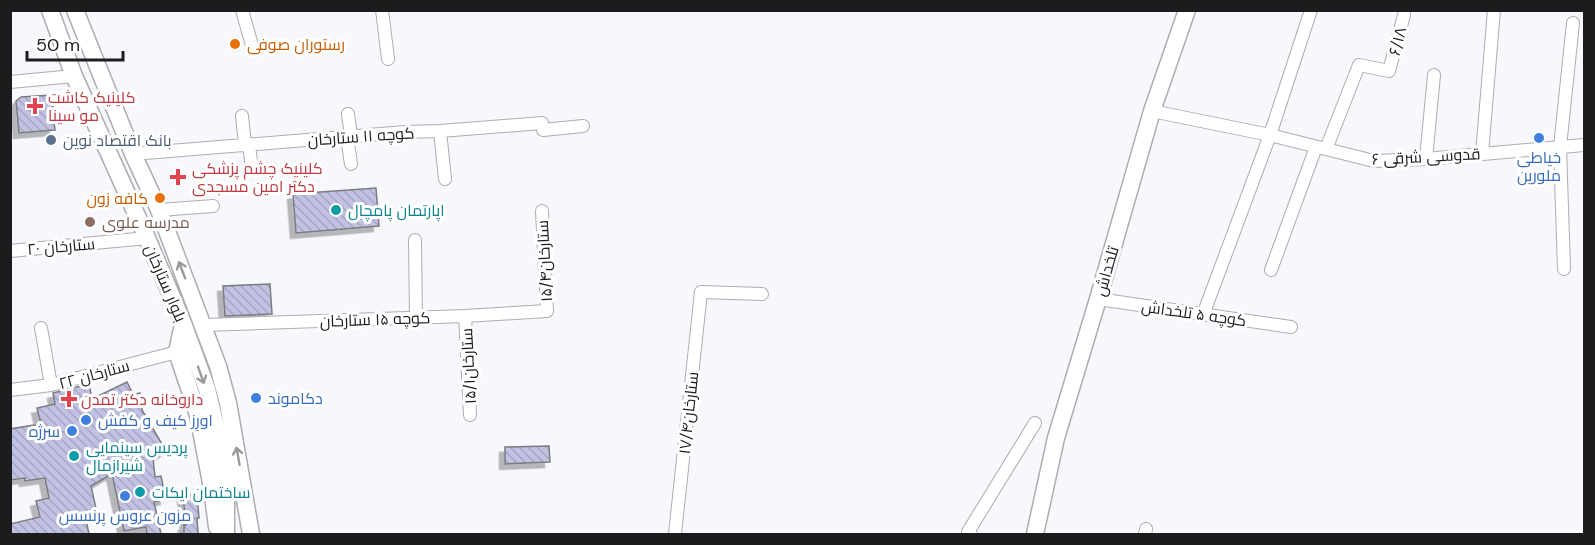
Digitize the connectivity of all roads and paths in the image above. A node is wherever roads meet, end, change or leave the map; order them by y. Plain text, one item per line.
1 (50, 10) edge
2 (75, 10) edge
3 (242, 10) edge
4 (382, 10) edge
5 (1187, 10) edge
6 (1311, 10) edge
7 (1494, 10) edge
8 (1404, 15) dead end
9 (1573, 23) dead end
10 (253, 49) dead end
11 (388, 59) dead end
12 (74, 75) junction
13 (1434, 75) dead end
14 (10, 82) edge
15 (1152, 111) junction
16 (348, 114) dead end
17 (242, 116) dead end
18 (584, 126) dead end
19 (440, 131) junction
20 (1270, 135) junction
21 (349, 136) junction
22 (247, 145) junction
23 (1584, 145) edge
24 (1560, 147) junction
25 (1321, 148) junction
26 (133, 154) junction
27 (1482, 154) junction
28 (1426, 159) junction
29 (351, 164) dead end
30 (252, 169) dead end
31 (445, 179) dead end
32 (213, 206) dead end
33 (159, 210) junction
34 (542, 211) dead end
35 (147, 238) junction
36 (415, 240) dead end
37 (10, 251) edge
38 (1564, 269) dead end
39 (1271, 270) dead end
40 (762, 294) dead end
41 (1098, 299) junction
42 (547, 311) joint
43 (1203, 315) junction
44 (465, 316) junction
45 (416, 318) junction
46 (183, 323) junction
47 (204, 325) junction
48 (1291, 327) dead end
49 (41, 328) dead end
50 (177, 352) junction
51 (51, 385) junction
52 (10, 390) edge
53 (471, 415) dead end
54 (1035, 423) dead end
55 (218, 534) edge
56 (226, 534) edge
57 (251, 534) edge
58 (675, 534) edge
59 (971, 534) edge
60 (1035, 534) edge

1 - 12 main road, بلوار ستارخان
2 - 26 main road, بلوار ستارخان
3 - 10 street
4 - 11 street
5 - 15 main road, تلخداش
6 - 20 street
7 - 27 street
8 - 25 street, ۶/۱۸
9 - 24 street
12 - 14 street
12 - 35 main road, بلوار ستارخان
13 - 28 street
15 - 20 street, قدوسی شرقی ۶
15 - 41 main road, تلخداش
16 - 21 street
17 - 22 street
18 - 19 street, کوچه ۱۱ ستارخان
19 - 21 street, کوچه ۱۱ ستارخان
19 - 31 street
20 - 25 street, قدوسی شرقی ۶
20 - 43 street
21 - 22 street, کوچه ۱۱ ستارخان
21 - 29 street
22 - 26 street, کوچه ۱۱ ستارخان
22 - 30 street
23 - 24 street, قدوسی شرقی ۶
24 - 27 street, قدوسی شرقی ۶
24 - 38 street
25 - 28 street, قدوسی شرقی ۶
25 - 39 street
26 - 33 main road, بلوار ستارخان
27 - 28 street, قدوسی شرقی ۶
32 - 33 street
47 -> 33 main road, بلوار ستارخان
34 - 42 street, ستارخان۱۵/۴
35 - 37 street, ۲۰ ستارخان
35 - 46 main road, بلوار ستارخان
36 - 45 street
40 - 58 street, ستارخان۱۷/۴
41 - 43 street, کوچه ۵ تلخداش
41 - 60 main road, تلخداش
42 - 44 street, کوچه ۱۵ ستارخان
43 - 48 street, کوچه ۵ تلخداش
44 - 45 street, کوچه ۱۵ ستارخان
44 - 53 street, ستارخان۱۵/۱
45 - 47 street, کوچه ۱۵ ستارخان
46 - 50 main road
46 -> 56 main road, بلوار ستارخان
57 -> 47 main road, بلوار ستارخان
49 - 51 street
50 - 51 street, ۲۲ ستارخان
50 - 55 main road
51 - 52 street, ۲۲ ستارخان
54 - 59 street

